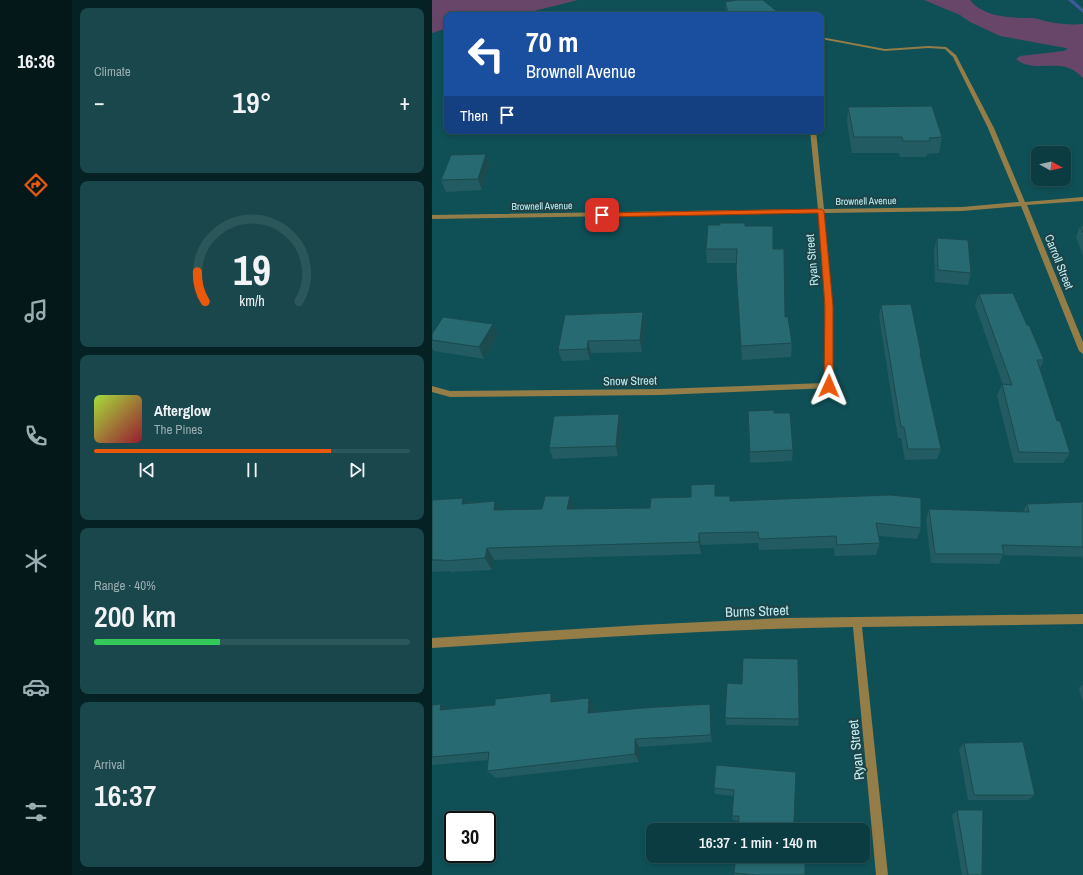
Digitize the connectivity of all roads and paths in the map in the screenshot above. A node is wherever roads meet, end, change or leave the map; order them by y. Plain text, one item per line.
1 (824, 39) edge
2 (813, 134) edge
3 (1083, 199) edge
4 (1024, 204) junction
5 (821, 211) junction
6 (432, 217) edge
7 (1083, 351) edge
8 (829, 386) joint
9 (432, 389) edge
10 (1083, 620) edge
11 (857, 622) junction
12 (432, 644) edge
13 (882, 875) edge

1 - 4 street, Carroll Street
2 - 5 street, Ryan Street
3 - 4 street, Brownell Avenue
4 - 5 street, Brownell Avenue
4 - 7 street, Carroll Street
5 - 6 street, Brownell Avenue
5 - 8 street, Ryan Street
8 - 9 street, Snow Street
10 - 11 street, Burns Street
11 - 12 street, Burns Street
11 - 13 street, Ryan Street

